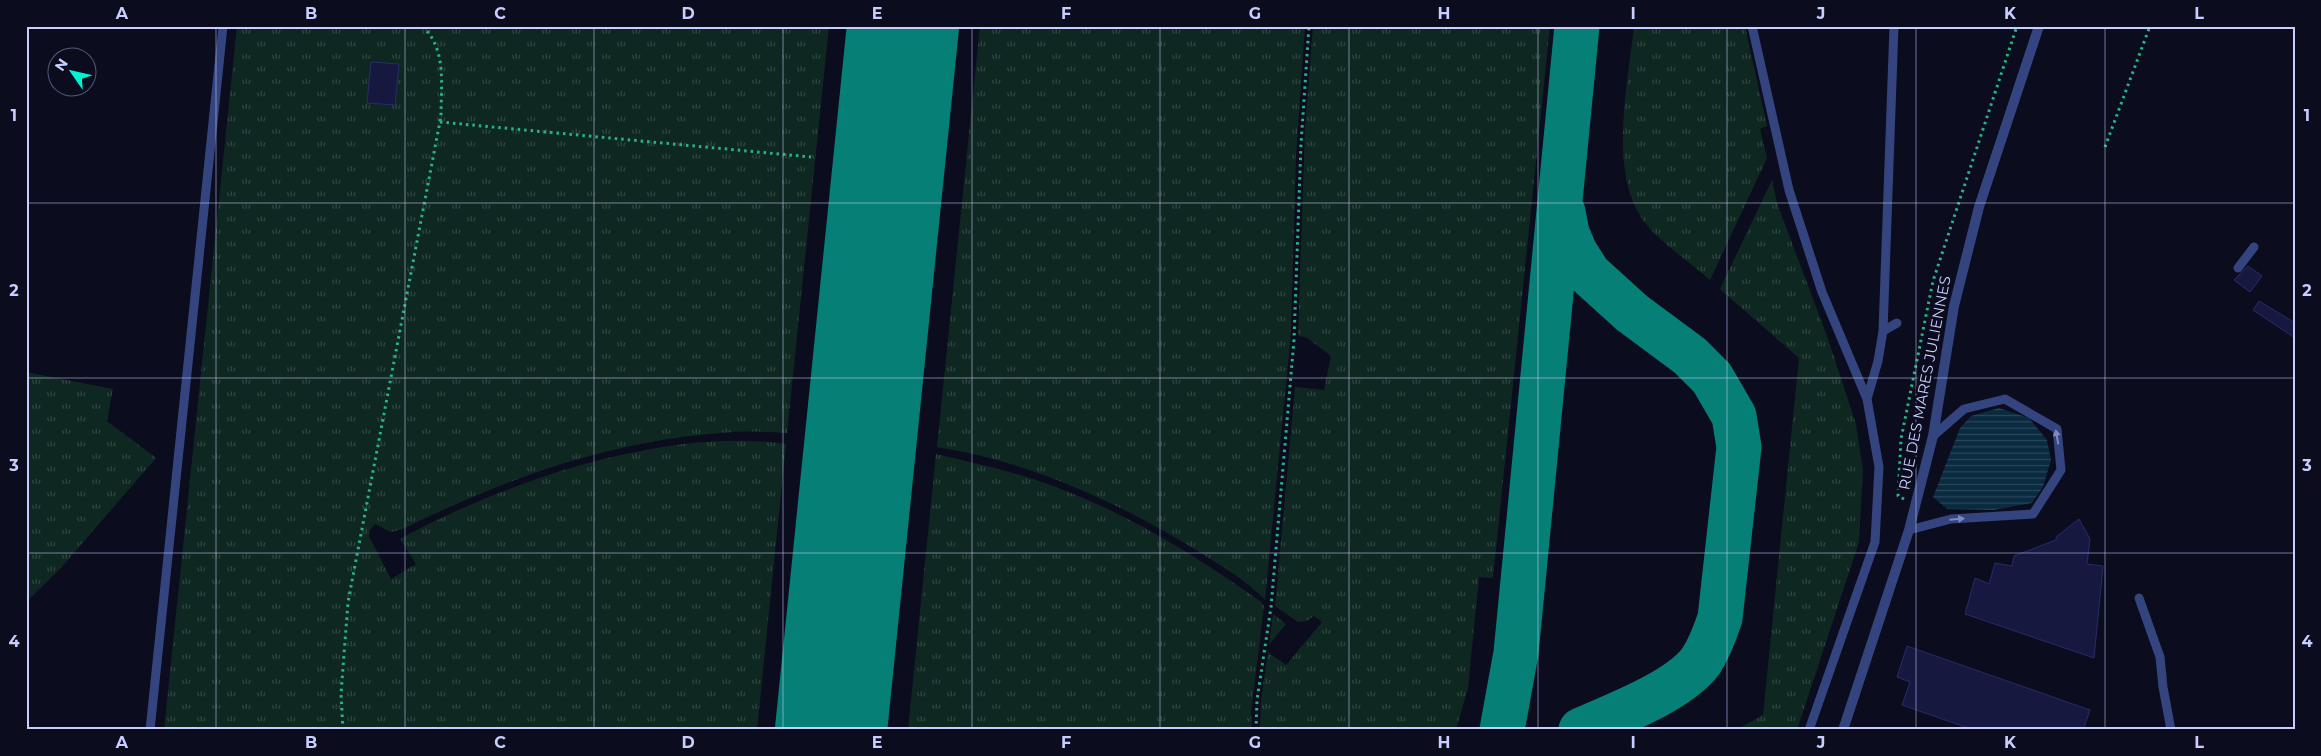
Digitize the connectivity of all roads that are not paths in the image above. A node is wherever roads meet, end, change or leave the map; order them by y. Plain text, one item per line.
1 (223, 26) edge
2 (1752, 26) edge
3 (1894, 26) edge
4 (2039, 26) edge
5 (2254, 247) dead end
6 (2238, 268) dead end
7 (1896, 323) dead end
8 (1883, 331) junction
9 (1866, 399) junction
10 (1932, 436) junction
11 (1909, 530) junction
12 (2139, 598) dead end
13 (150, 730) edge
14 (1809, 730) edge
15 (1843, 730) edge
16 (2171, 730) edge

1 - 13 lane
2 - 9 lane
3 - 8 lane
4 - 10 street, RUE DES MARES JULIENNES
5 - 6 lane
7 - 8 lane
8 - 9 lane
9 - 14 lane
10 - 11 street, RUE DES MARES JULIENNES
11 -> 10 lane
11 - 15 street, RUE DES MARES JULIENNES
12 - 16 lane

